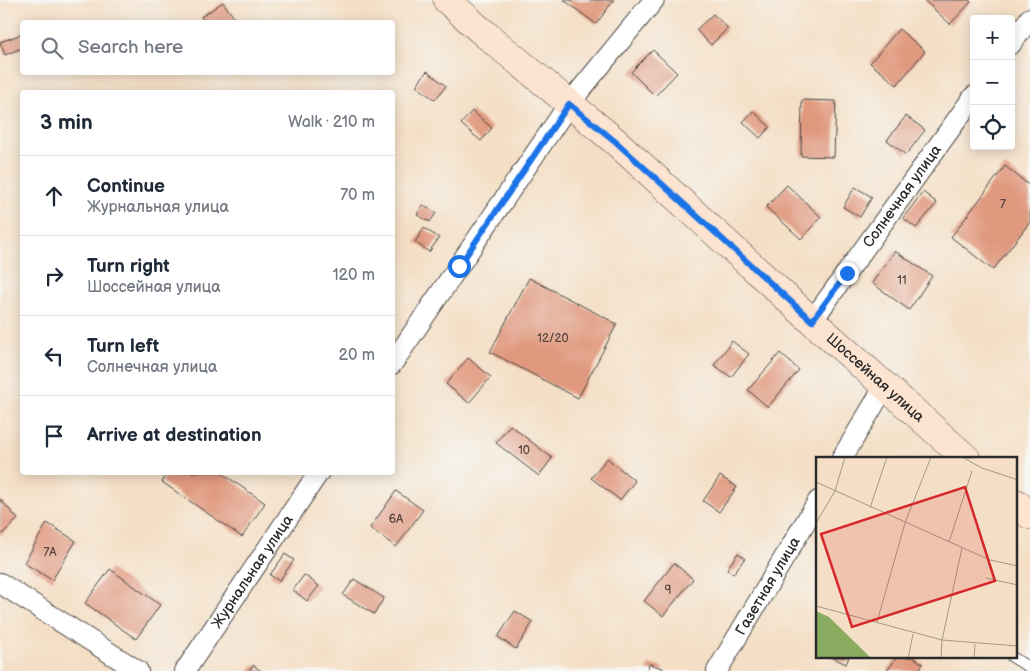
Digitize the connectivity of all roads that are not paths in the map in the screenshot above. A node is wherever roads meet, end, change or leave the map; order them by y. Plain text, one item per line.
1 (447, 0) edge
2 (654, 0) edge
3 (1030, 18) edge
4 (1015, 39) edge
5 (970, 102) edge
6 (569, 104) junction
7 (812, 321) junction
8 (395, 360) edge
9 (885, 386) junction
10 (843, 457) edge
11 (965, 457) edge
12 (317, 475) edge
13 (816, 504) edge
14 (1018, 505) edge
15 (1030, 515) edge
16 (0, 583) edge
17 (1014, 658) edge
18 (1030, 668) edge
19 (138, 671) edge
20 (185, 671) edge
21 (717, 671) edge

1 - 6 main road, Шоссейная улица
2 - 6 street
3 - 4 street
5 - 7 street, Солнечная улица
6 - 7 main road, Шоссейная улица
6 - 8 street
7 - 9 main road, Шоссейная улица
9 - 10 street
9 - 11 main road, Шоссейная улица
12 - 20 street, Журнальная улица
13 - 21 street, Газетная улица
14 - 15 main road
16 - 19 street
17 - 18 lane

